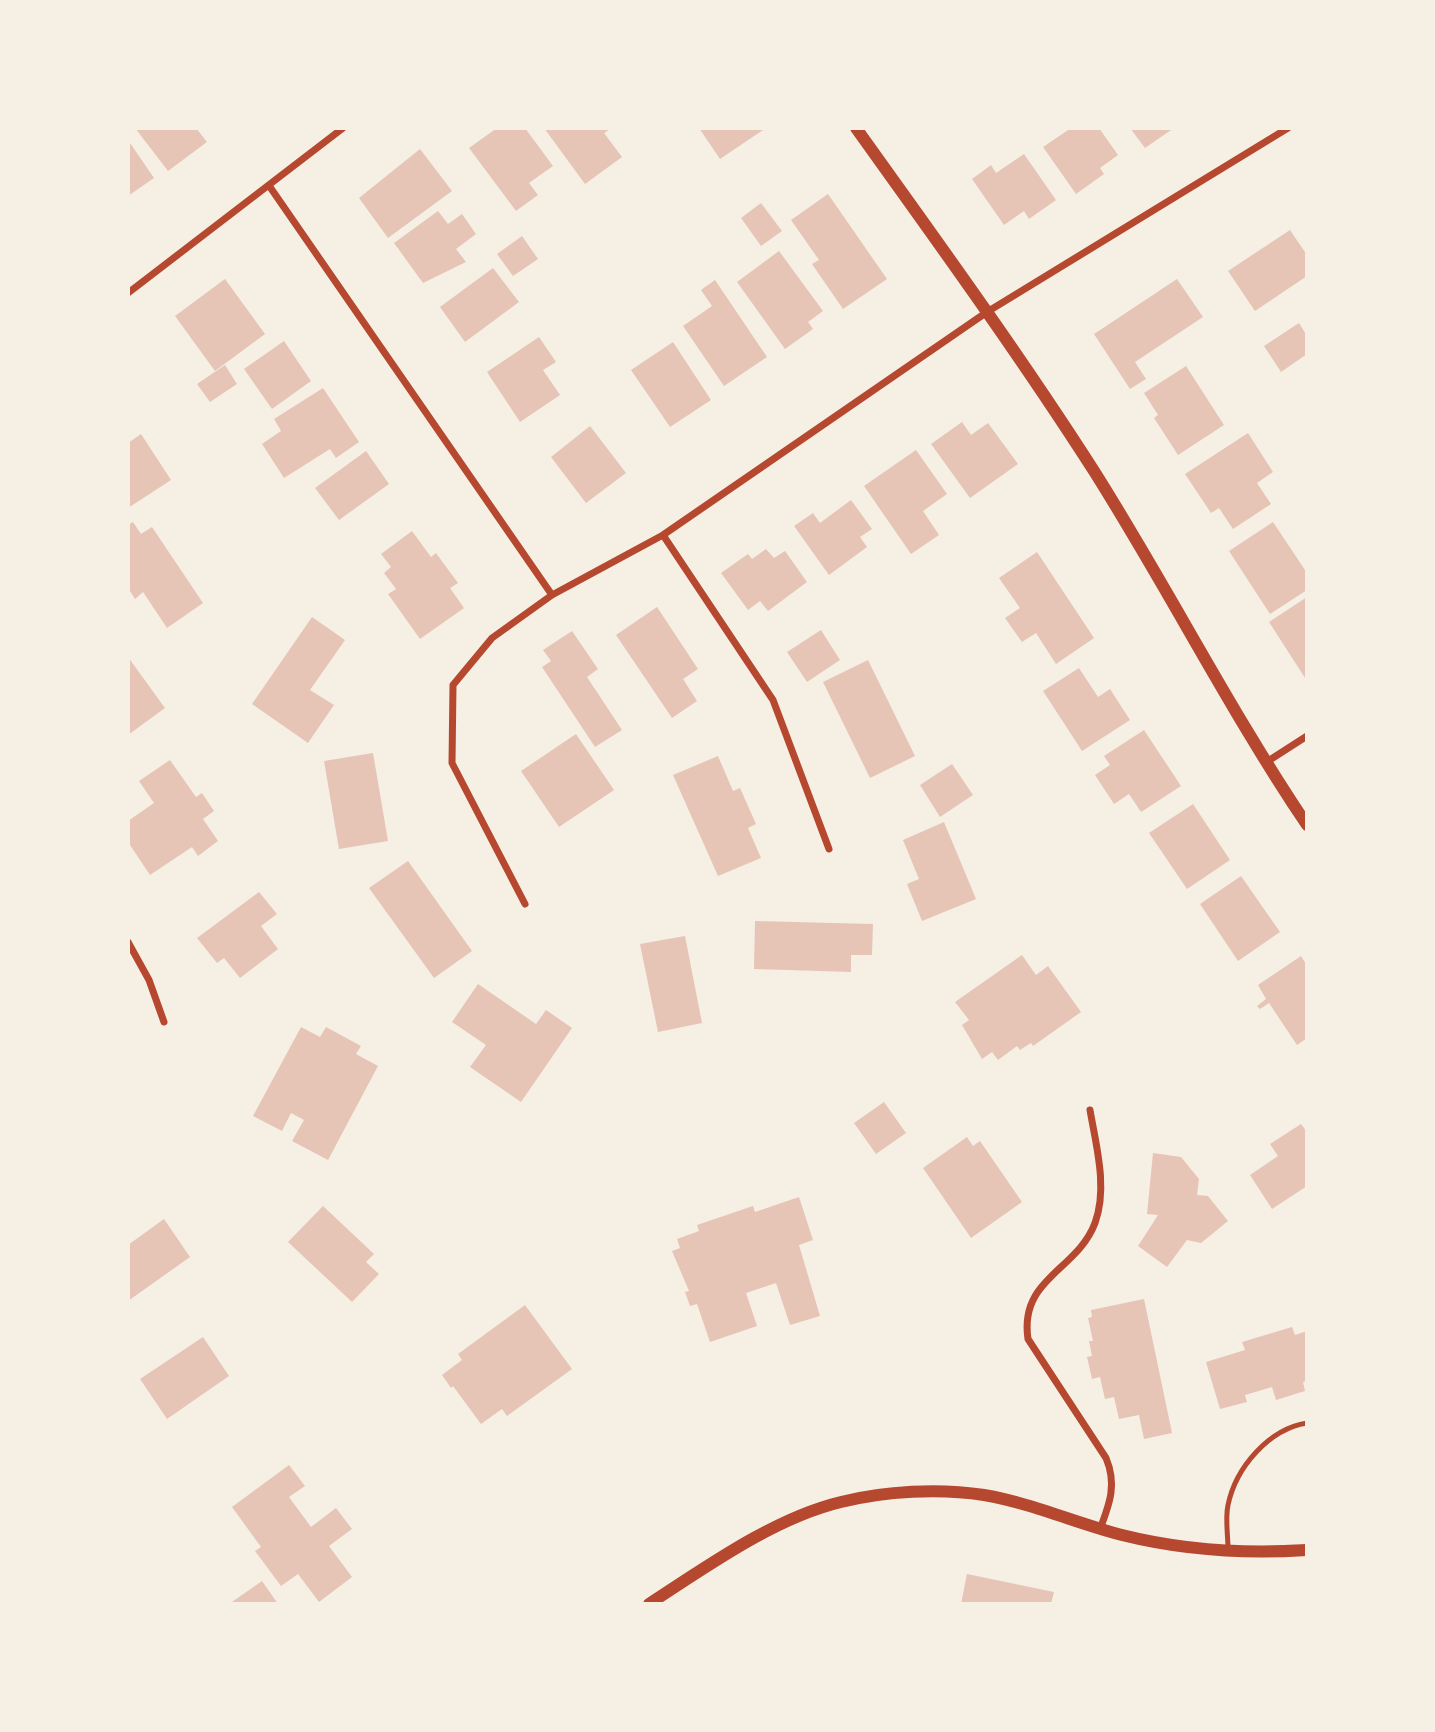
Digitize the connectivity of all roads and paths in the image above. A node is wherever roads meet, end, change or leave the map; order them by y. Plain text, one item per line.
1 (343, 128) edge
2 (856, 128) edge
3 (1288, 128) edge
4 (270, 187) junction
5 (129, 288) edge
6 (987, 312) junction
7 (663, 535) junction
8 (552, 595) junction
9 (1307, 736) edge
10 (1265, 763) junction
11 (1307, 825) edge
12 (829, 849) dead end
13 (524, 904) dead end
14 (128, 942) edge
15 (164, 1022) dead end
16 (1090, 1110) dead end
17 (1307, 1423) edge
18 (1100, 1529) junction
19 (1307, 1550) edge
20 (1228, 1551) junction
21 (649, 1604) edge

1 - 4 street
2 - 6 street
3 - 6 street
4 - 5 street
4 - 8 street
6 - 7 street
6 - 10 street
7 - 8 street
7 - 12 street
8 - 13 street
9 - 10 street
10 - 11 street
14 - 15 street
16 - 18 street
17 - 20 lane
18 - 20 street
18 - 21 street
19 - 20 street

